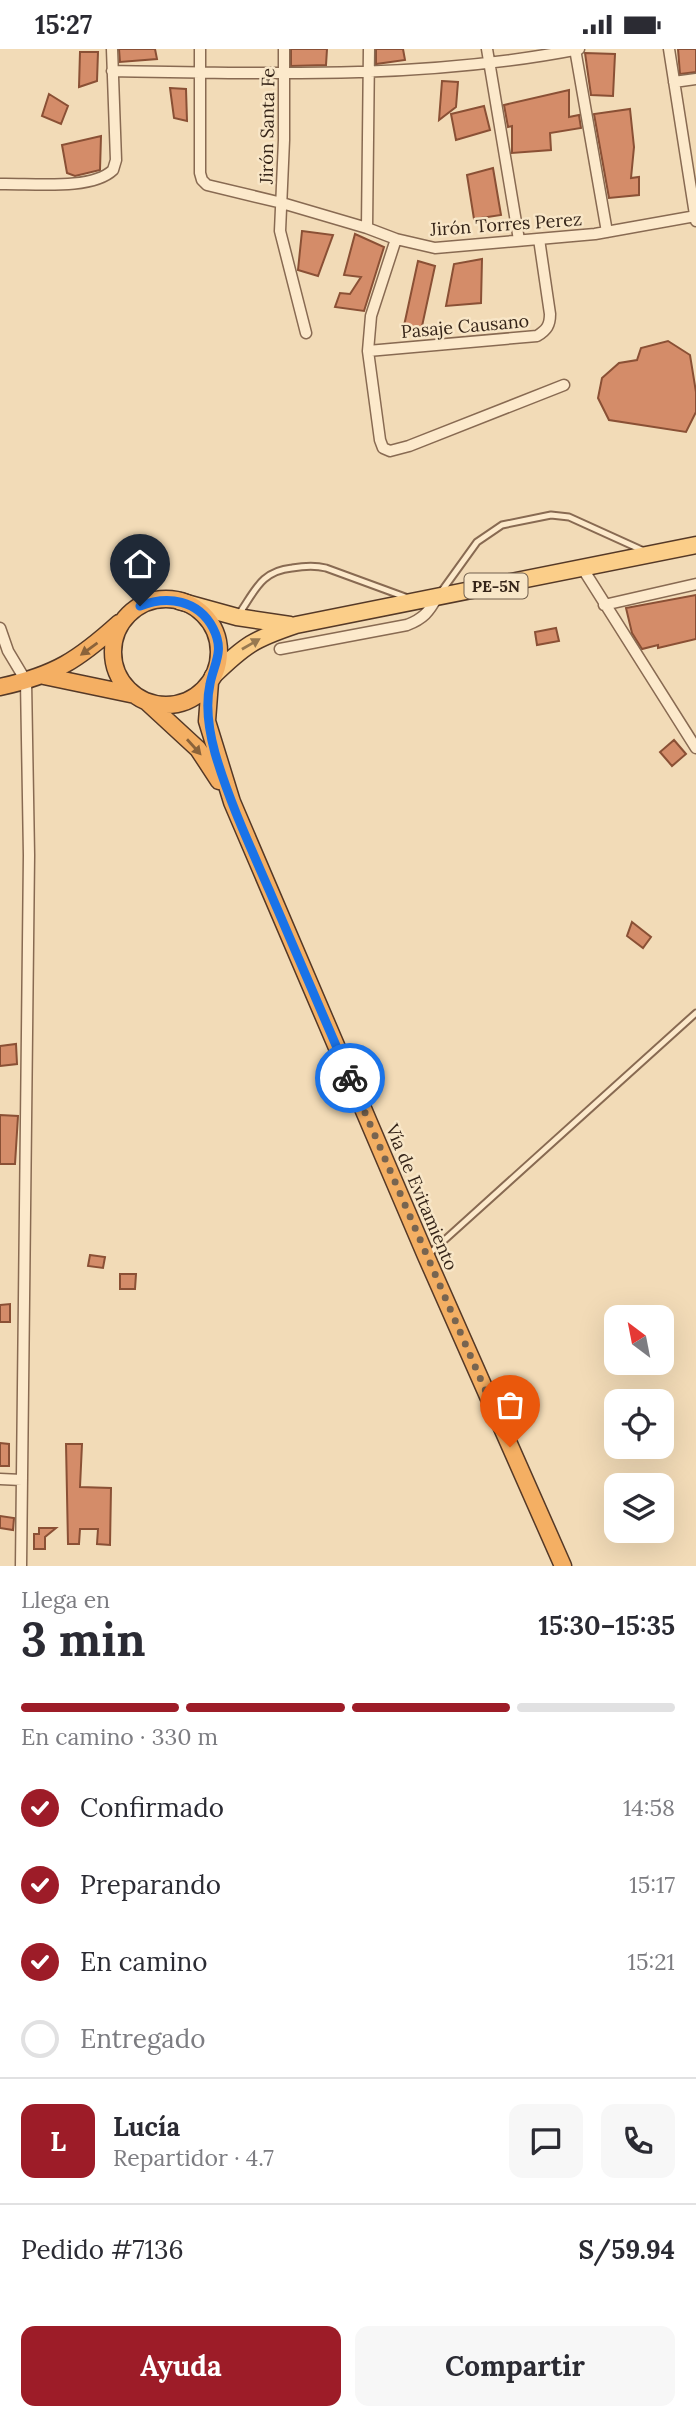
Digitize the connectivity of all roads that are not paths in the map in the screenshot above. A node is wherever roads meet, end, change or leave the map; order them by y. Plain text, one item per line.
1 (112, 49) edge
2 (200, 49) edge
3 (284, 49) edge
4 (369, 49) edge
5 (487, 49) edge
6 (577, 49) edge
7 (669, 49) edge
8 (490, 64) junction
9 (369, 70) junction
10 (112, 71) junction
11 (200, 73) junction
12 (284, 73) junction
13 (696, 79) edge
14 (674, 82) junction
15 (0, 184) edge
16 (282, 203) junction
17 (696, 218) edge
18 (368, 228) junction
19 (607, 232) junction
20 (396, 239) junction
21 (539, 239) junction
22 (519, 240) junction
23 (306, 333) dead end
24 (368, 351) junction
25 (564, 385) dead end
26 (696, 545) edge
27 (650, 555) junction
28 (583, 569) junction
29 (696, 584) edge
30 (437, 597) junction
31 (179, 601) junction
32 (418, 601) junction
33 (604, 605) junction
34 (129, 614) junction
35 (237, 617) junction
36 (296, 625) junction
37 (0, 628) edge
38 (280, 649) dead end
39 (44, 676) junction
40 (212, 679) junction
41 (26, 681) junction
42 (0, 687) edge
43 (140, 698) junction
44 (696, 748) edge
45 (232, 802) junction
46 (696, 1013) edge
47 (426, 1256) junction
48 (0, 1479) edge
49 (22, 1479) junction
50 (21, 1566) edge
51 (563, 1566) edge

1 - 10 street
2 - 11 street
3 - 12 street, Jirón Santa Fe
4 - 9 street
5 - 8 street
6 - 8 street
6 - 19 street
7 - 14 street
8 - 9 street
8 - 22 street
9 - 12 street
9 - 18 street
10 - 11 street
10 - 15 street
11 - 12 street
11 - 16 street, Jirón Torres Perez
12 - 16 street, Jirón Santa Fe
13 - 14 street
14 - 17 street
16 - 18 street, Jirón Torres Perez
16 - 23 street, Jirón Santa Fe
17 - 19 street, Jirón Torres Perez
18 - 20 street, Jirón Torres Perez
19 - 21 street, Jirón Torres Perez
20 - 22 street, Jirón Torres Perez
20 - 24 street
21 - 22 street, Jirón Torres Perez
21 - 24 street, Pasaje Causano
24 - 25 street
26 - 27 main road, PE-5N
27 - 28 main road, PE-5N
27 - 30 lane
28 - 30 main road, PE-5N
28 - 33 street
29 - 33 street
30 - 32 main road, PE-5N
30 - 38 street
31 - 34 highway
31 - 35 main road, PE-5N
31 - 40 highway
32 - 35 lane
32 - 36 main road, PE-5N
33 - 44 street
34 -> 39 highway
34 - 43 highway
35 - 36 main road, PE-5N
40 -> 36 main road, PE-5N
37 - 41 street
39 - 41 highway
39 - 43 highway
40 - 43 highway
40 - 45 highway, Vía de Evitamiento
41 - 42 highway
41 - 49 street
43 -> 45 highway, Vía de Evitamiento
45 - 47 highway, Vía de Evitamiento
46 - 47 lane
47 - 51 highway, Vía de Evitamiento
48 - 49 street
49 - 50 street

